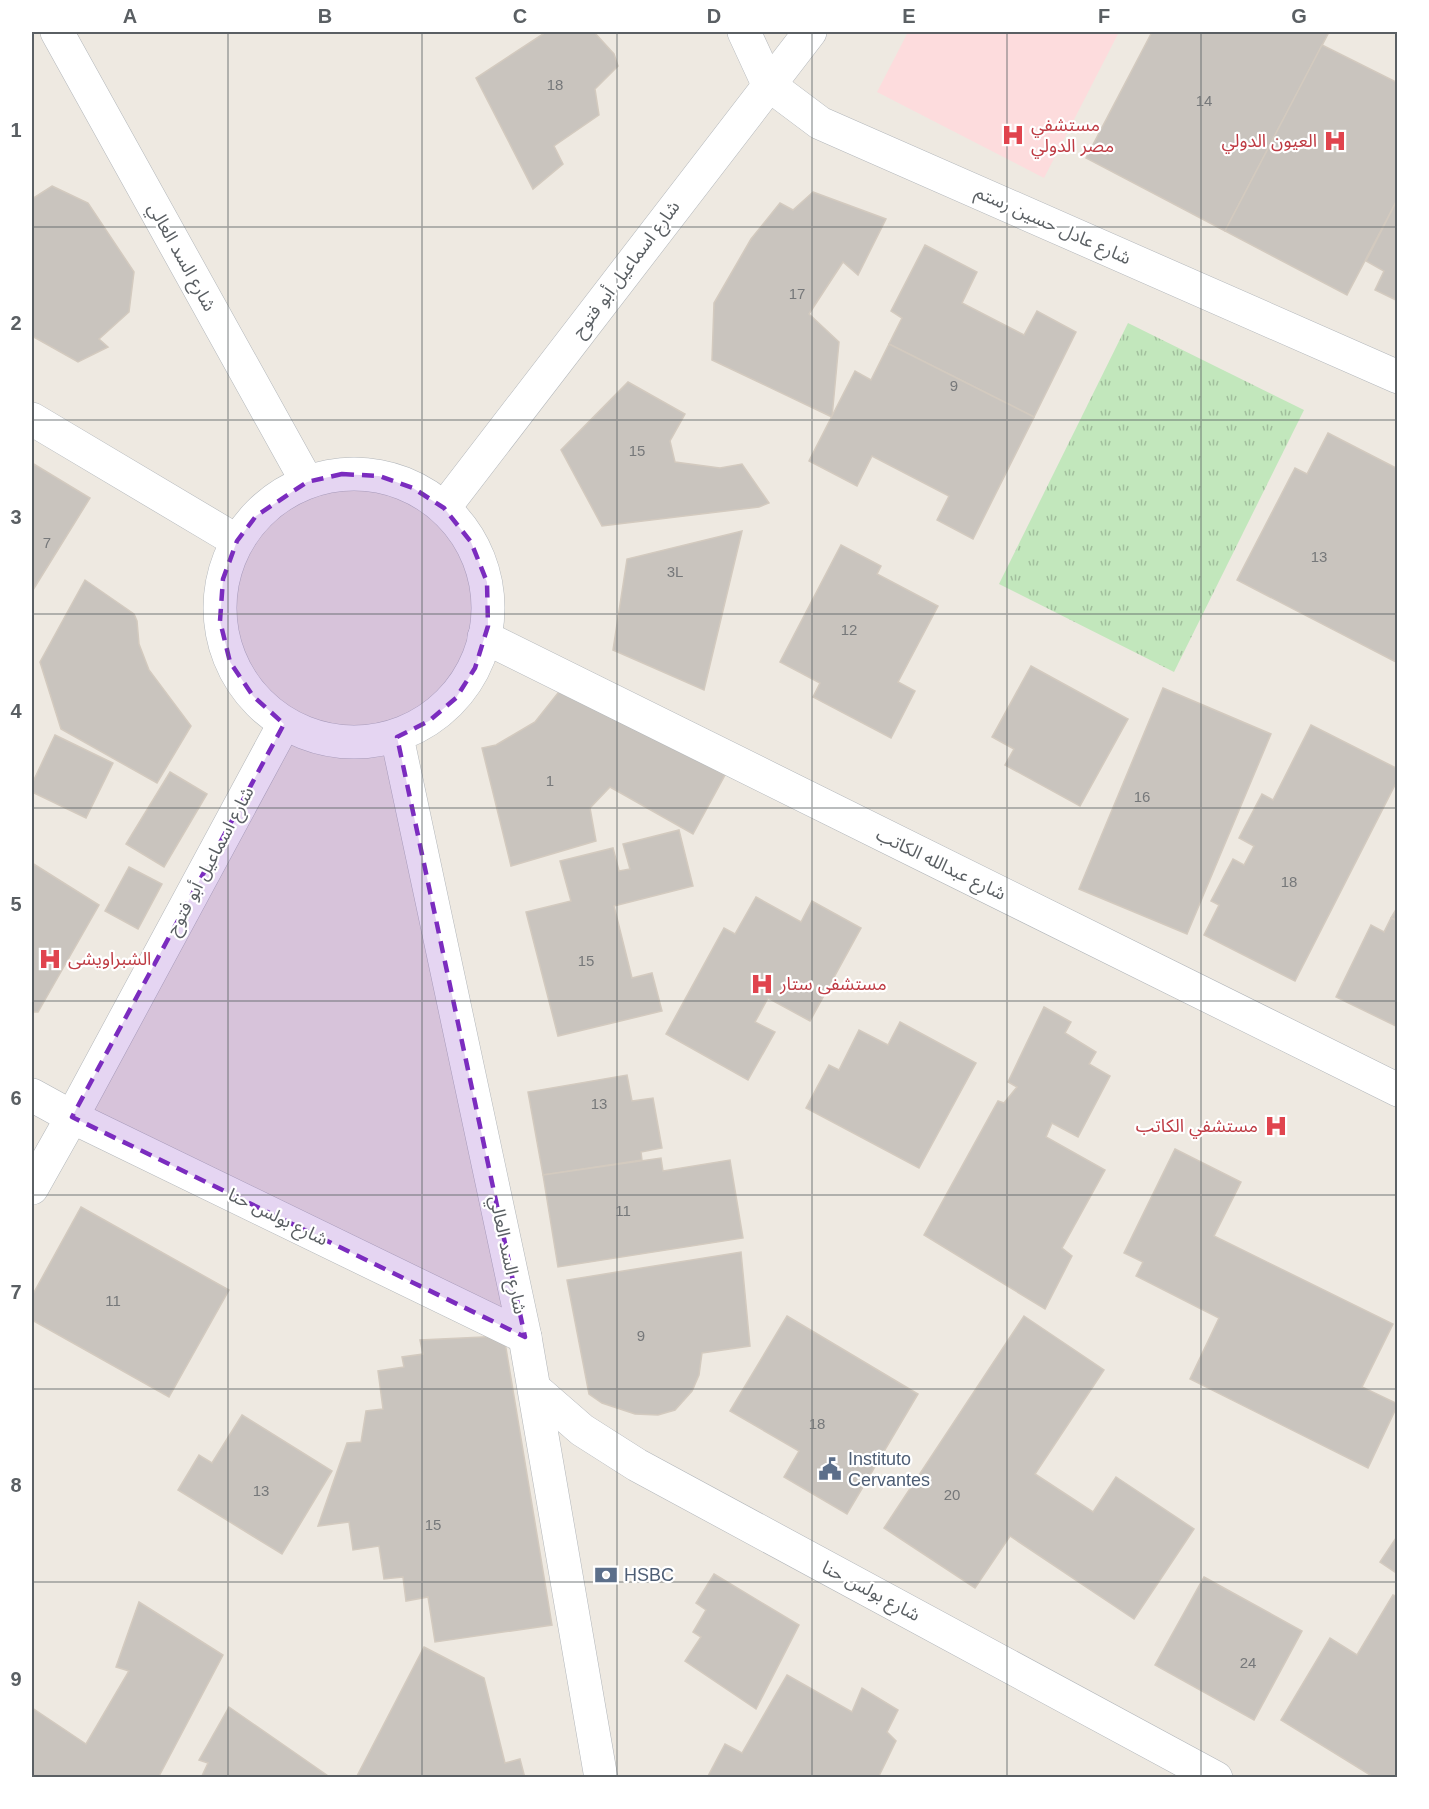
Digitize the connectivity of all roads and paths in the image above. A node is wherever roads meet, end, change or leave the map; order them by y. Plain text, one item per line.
1 (57, 32) edge
2 (744, 32) edge
3 (810, 32) edge
4 (768, 84) junction
5 (1398, 377) edge
6 (32, 419) edge
7 (307, 482) junction
8 (444, 508) junction
9 (237, 541) junction
10 (484, 637) junction
11 (284, 724) junction
12 (397, 737) junction
13 (1398, 1090) edge
14 (32, 1095) edge
15 (72, 1117) junction
16 (32, 1188) edge
17 (525, 1337) junction
18 (536, 1390) junction
19 (601, 1778) edge
20 (1216, 1778) edge

1 - 7 street, شارع السد العالي
2 - 4 street, شارع عادل حسين رستم
3 - 4 street, شارع اسماعيل أبو فتوح
4 - 5 street, شارع عادل حسين رستم
4 - 8 street, شارع اسماعيل أبو فتوح
6 - 9 street
7 - 8 street
7 - 9 street
8 - 10 street
9 - 11 street
10 - 12 street
10 - 13 street, شارع عبدالله الكاتب
11 - 12 street
11 - 15 street, شارع اسماعيل أبو فتوح
12 - 17 street, شارع السد العالي
14 - 15 street, شارع بولس حنا
15 - 16 street, شارع اسماعيل أبو فتوح
15 - 17 street, شارع بولس حنا
17 - 18 street, شارع السد العالي
18 - 19 street, شارع السد العالي
18 - 20 street, شارع بولس حنا

